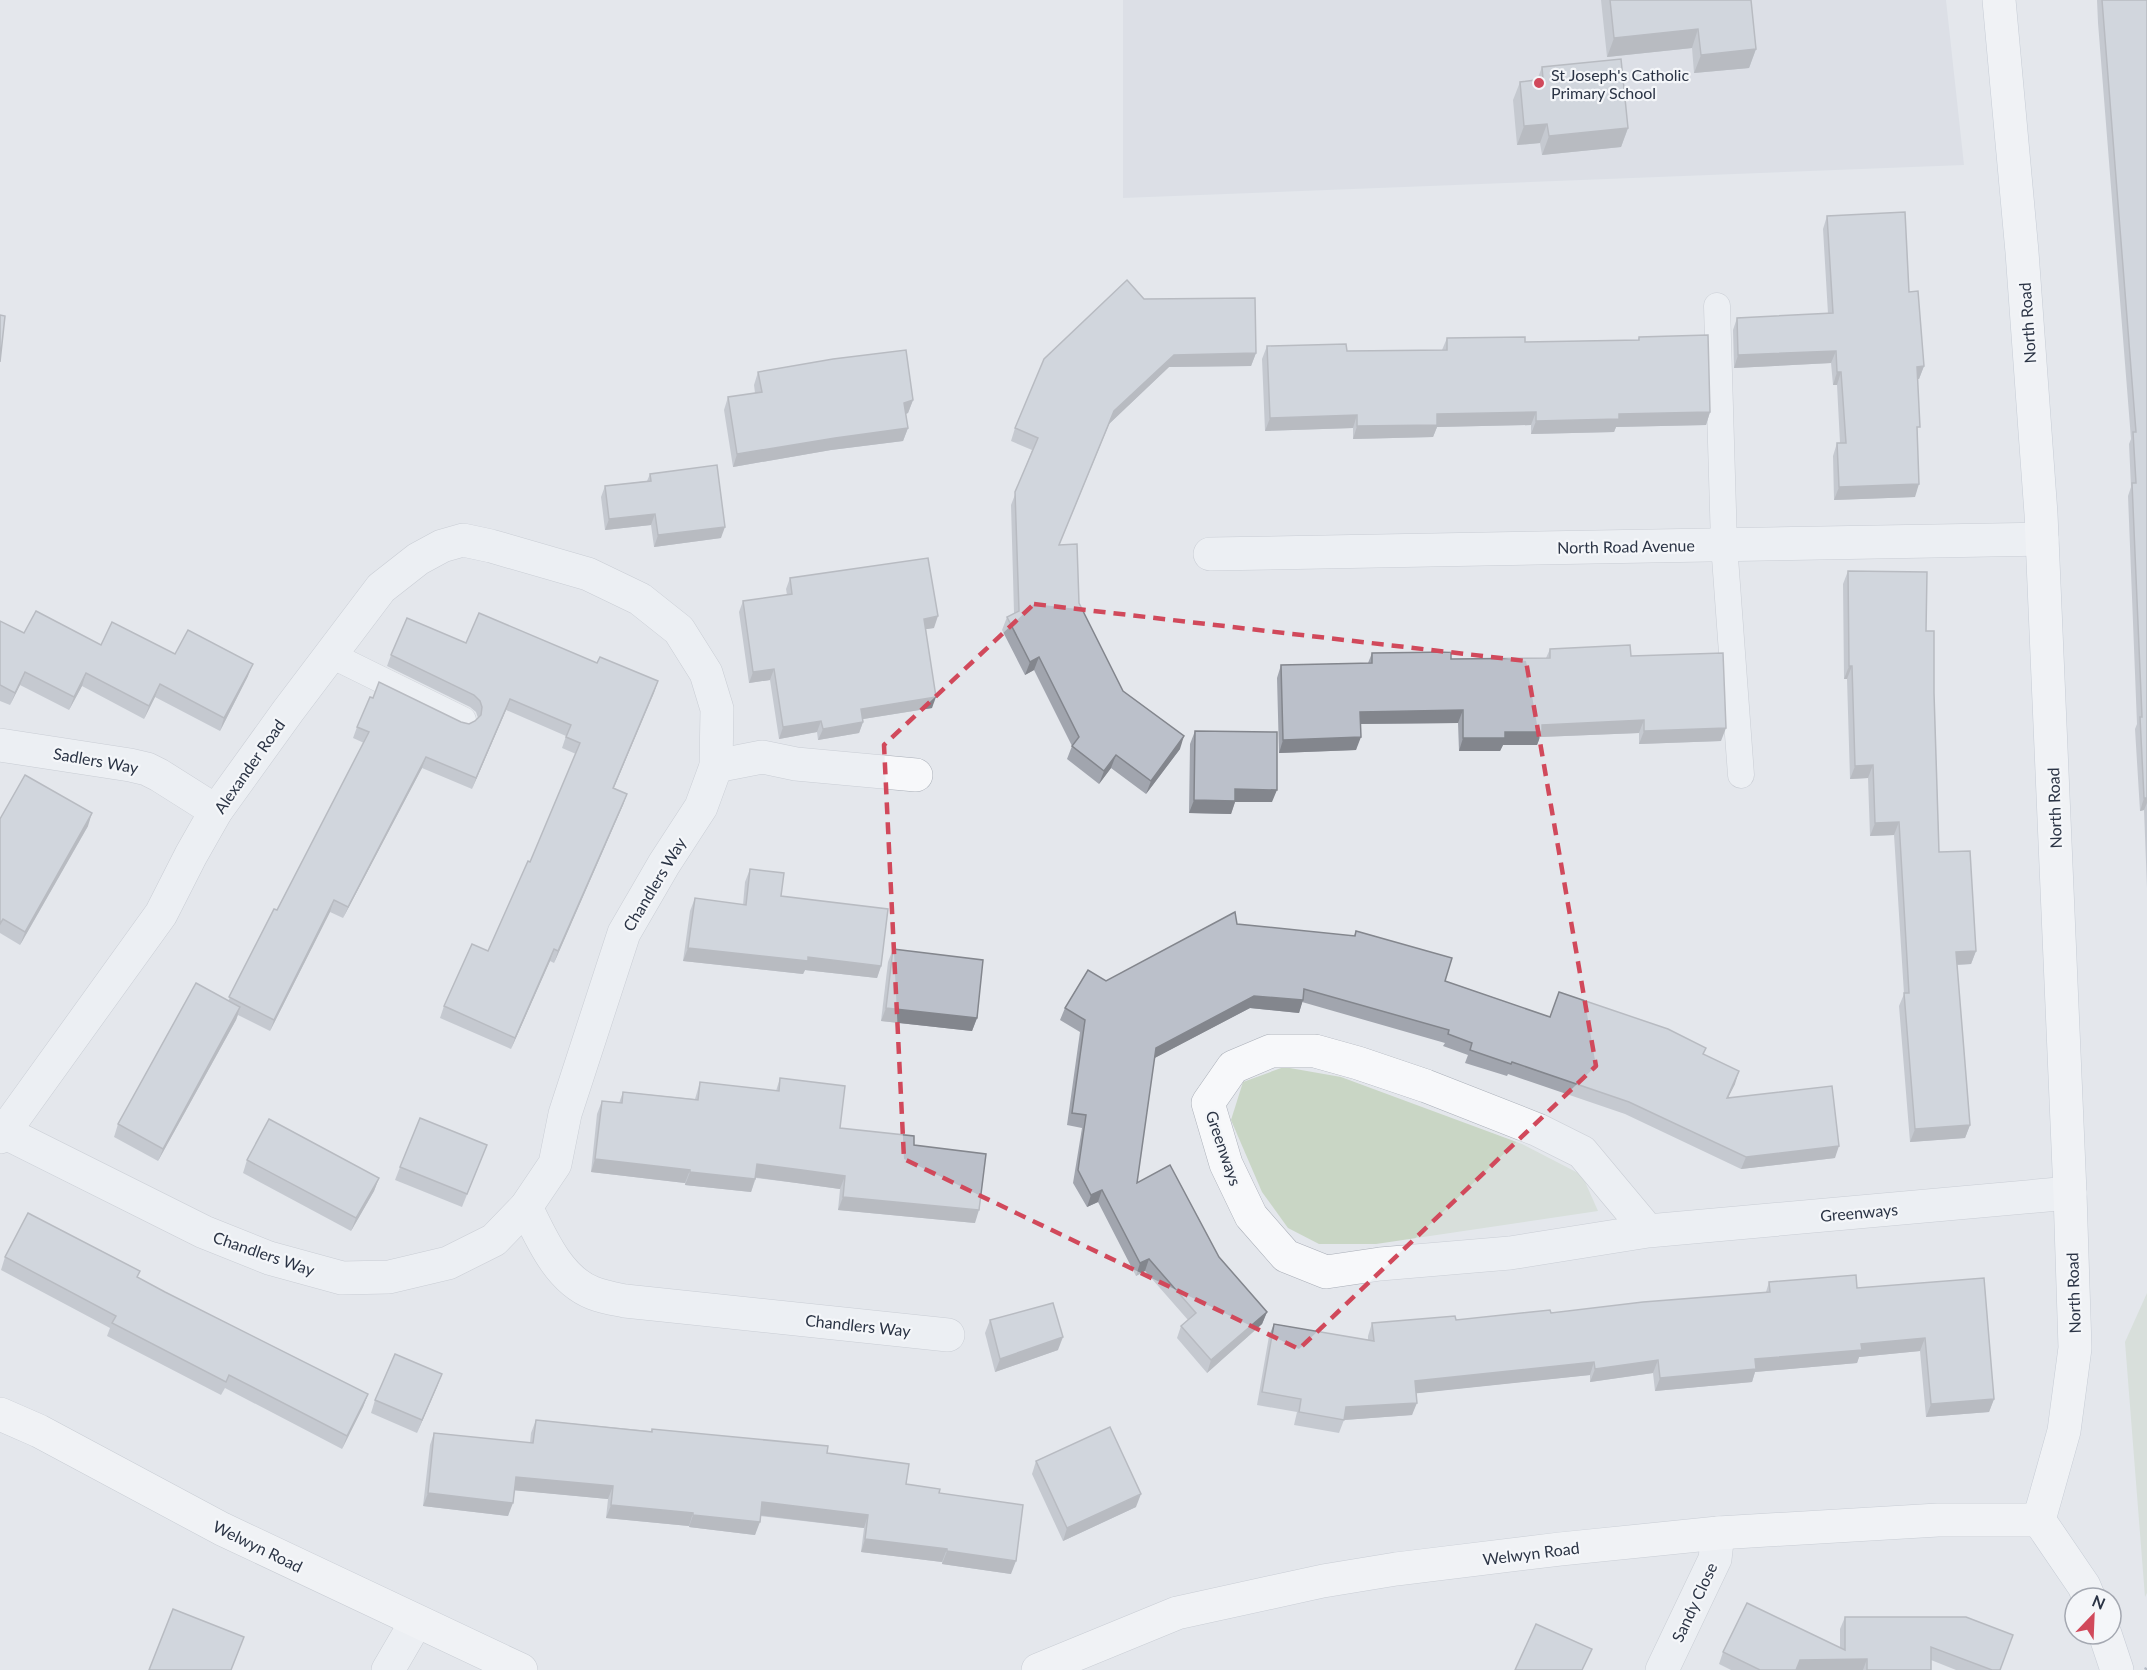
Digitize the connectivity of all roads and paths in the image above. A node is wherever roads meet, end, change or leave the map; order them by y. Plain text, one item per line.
1 (1999, 0) edge
2 (1717, 306) dead end
3 (2042, 539) junction
4 (1724, 544) junction
5 (1210, 554) dead end
6 (588, 574) joint
7 (329, 654) junction
8 (463, 720) edge
9 (0, 745) edge
10 (716, 766) junction
11 (916, 775) dead end
12 (1741, 775) dead end
13 (216, 812) junction
14 (1, 1133) edge
15 (2070, 1193) junction
16 (526, 1207) junction
17 (1648, 1231) junction
18 (948, 1335) dead end
19 (0, 1414) edge
20 (2039, 1520) junction
21 (1718, 1533) junction
22 (2084, 1586) edge
23 (416, 1622) junction
24 (2109, 1646) edge
25 (388, 1670) edge
26 (521, 1670) edge
27 (1038, 1670) edge
28 (1662, 1670) edge
29 (2117, 1670) edge

1 - 3 main road, North Road
2 - 4 lane
3 - 4 street, North Road Avenue
3 - 15 main road, North Road
4 - 5 street, North Road Avenue
4 - 12 lane
6 - 7 street, Alexander Road
6 - 10 street, Chandlers Way
7 - 8 lane
7 - 13 street, Alexander Road
9 - 13 street, Sadlers Way
10 - 11 street
10 - 16 street, Chandlers Way
13 - 14 street, Alexander Road
14 - 16 street, Chandlers Way
15 - 17 street, Greenways
15 - 20 main road, North Road
16 - 18 street, Chandlers Way
17 - 17 street, Greenways
19 - 23 main road, Welwyn Road
20 - 21 main road, Welwyn Road
20 - 22 main road
21 - 27 main road, Welwyn Road
21 - 28 street, Sandy Close
23 - 25 street
23 - 26 main road, Welwyn Road
24 - 29 main road

